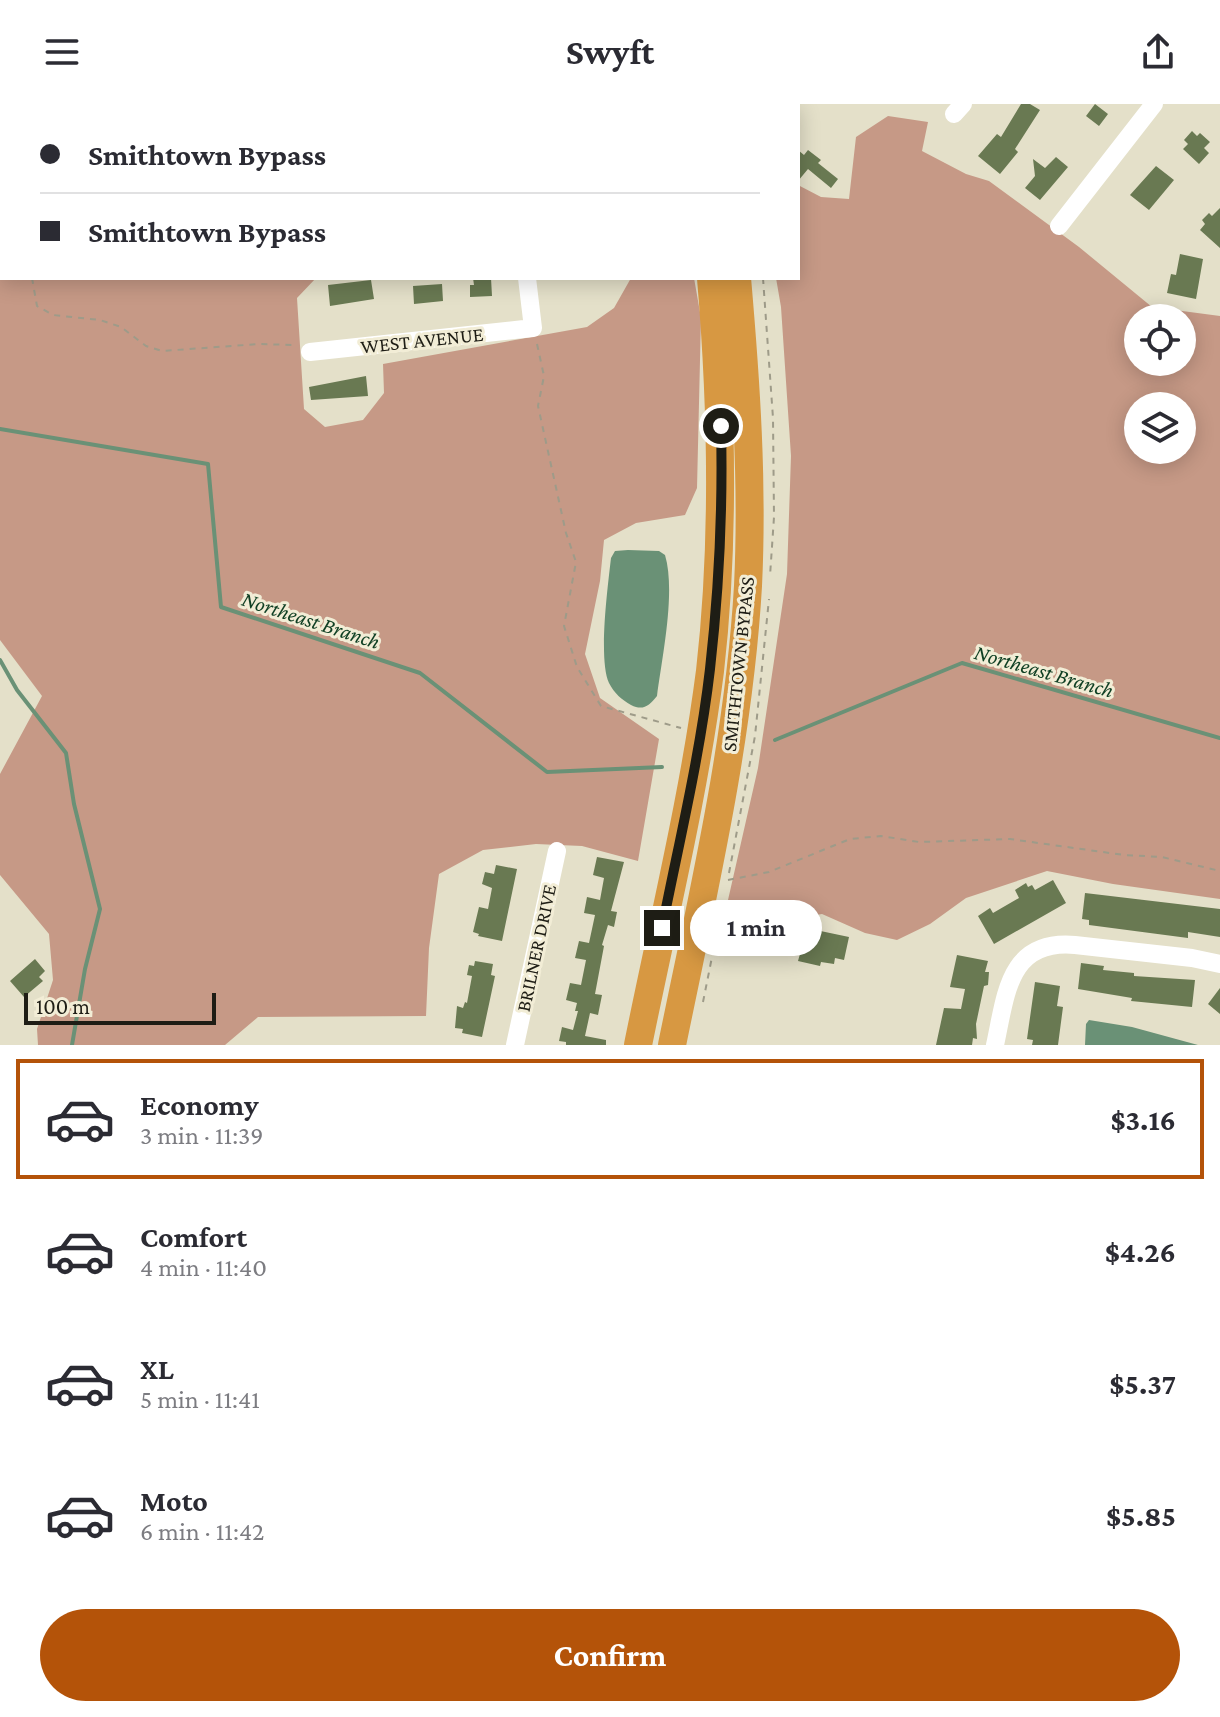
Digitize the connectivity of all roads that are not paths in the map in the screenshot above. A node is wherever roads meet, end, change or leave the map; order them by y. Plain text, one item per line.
1 (1154, 104) edge
2 (1059, 226) dead end
3 (527, 280) edge
4 (711, 280) edge
5 (737, 280) edge
6 (310, 352) road end
7 (557, 851) dead end
8 (1220, 964) edge
9 (515, 1045) edge
10 (638, 1045) edge
11 (672, 1045) edge
12 (995, 1045) edge

1 - 2 street
3 - 6 street, WEST AVENUE
4 - 10 highway, SMITHTOWN BYPASS
5 - 11 highway, SMITHTOWN BYPASS
7 - 9 street, BRILNER DRIVE
8 - 12 street

